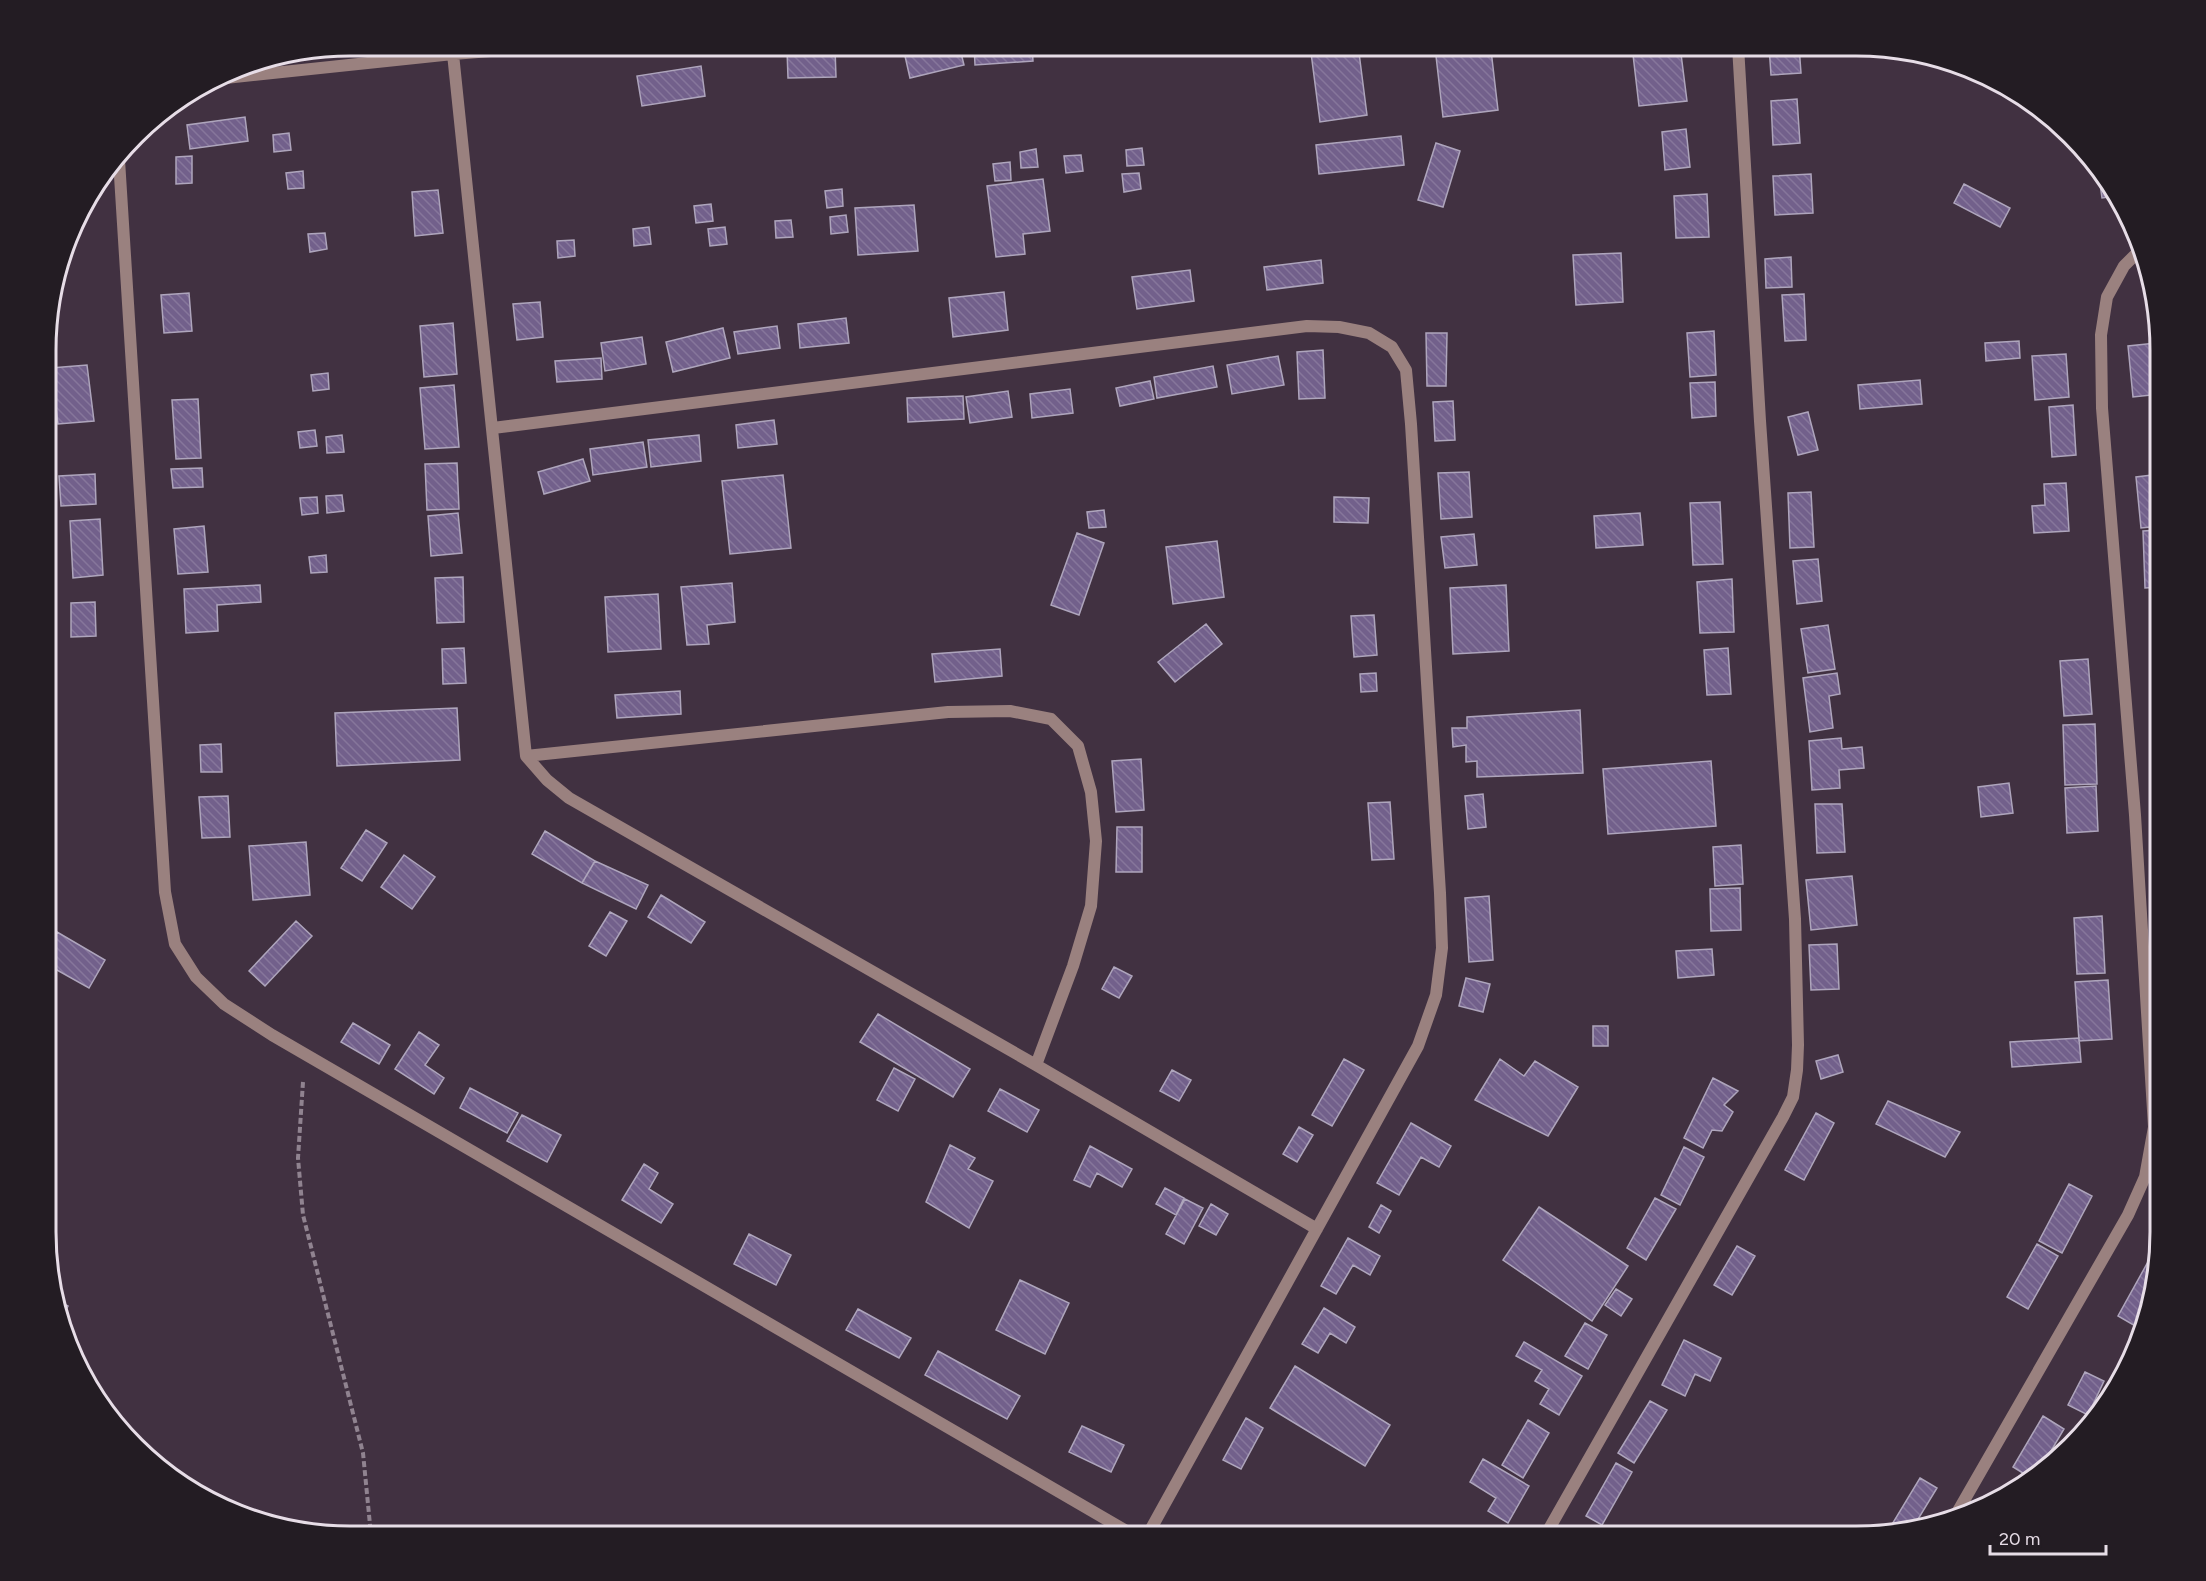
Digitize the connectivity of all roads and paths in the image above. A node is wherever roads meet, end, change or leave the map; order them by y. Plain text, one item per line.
1 (434, 56) edge
2 (453, 56) edge
3 (1739, 56) edge
4 (241, 76) edge
5 (119, 168) edge
6 (2135, 255) edge
7 (493, 428) junction
8 (526, 756) junction
9 (304, 1055) junction
10 (2150, 1061) edge
11 (1036, 1065) junction
12 (2150, 1149) edge
13 (1317, 1229) junction
14 (1961, 1506) edge
15 (370, 1526) edge
16 (1118, 1526) edge
17 (1153, 1526) edge
18 (1551, 1526) edge

1 - 4 street
2 - 7 street
3 - 18 street
5 - 9 street
6 - 10 street
7 - 8 street
7 - 13 street
8 - 11 street
8 - 11 street
9 - 15 path
9 - 16 street
11 - 13 street
12 - 14 street
13 - 17 street

